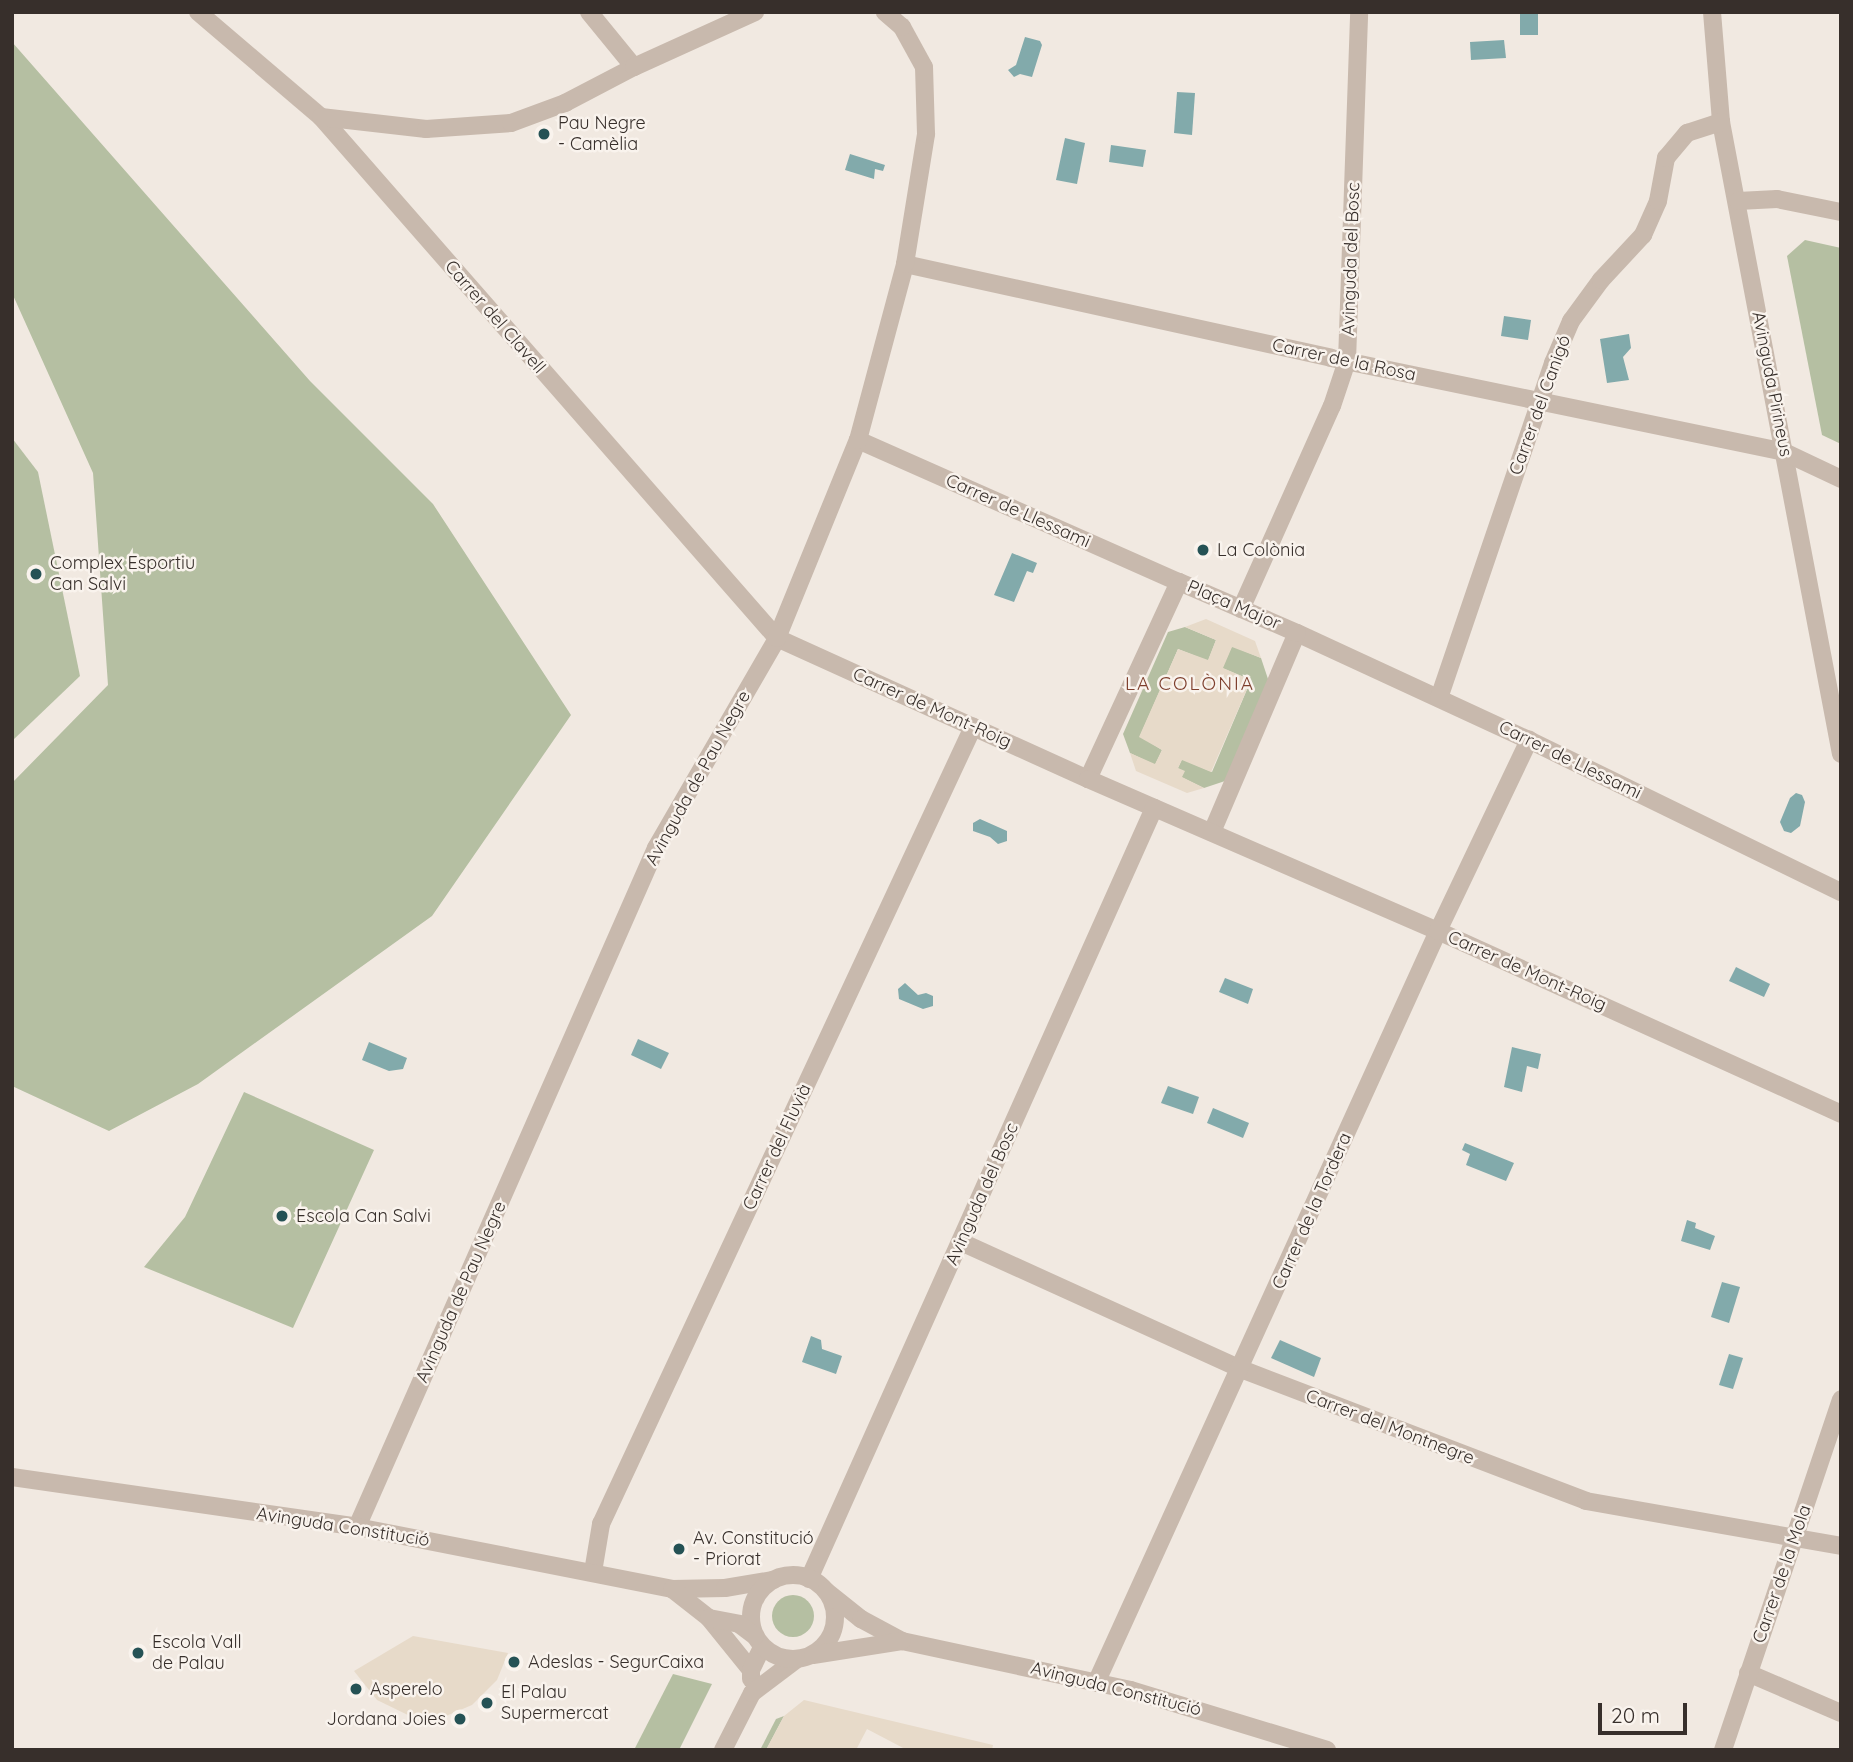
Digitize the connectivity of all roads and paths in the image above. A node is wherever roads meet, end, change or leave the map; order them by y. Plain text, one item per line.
1 (198, 12) edge
2 (589, 12) edge
3 (755, 12) edge
4 (885, 12) edge
5 (1359, 12) edge
6 (1712, 12) edge
7 (634, 67) junction
8 (321, 117) junction
9 (1721, 122) junction
10 (1738, 201) junction
11 (1841, 212) edge
12 (905, 264) junction
13 (1347, 361) junction
14 (1540, 401) junction
15 (858, 440) junction
16 (1784, 452) junction
17 (1841, 479) edge
18 (1179, 582) junction
19 (1241, 609) junction
20 (1297, 633) junction
21 (777, 638) junction
22 (1439, 698) junction
23 (973, 727) junction
24 (1529, 740) junction
25 (1841, 754) edge
26 (1088, 779) junction
27 (1154, 808) junction
28 (1212, 832) junction
29 (1841, 892) edge
30 (1438, 931) junction
31 (1841, 1114) edge
32 (961, 1242) junction
33 (1241, 1369) junction
34 (1841, 1399) edge
35 (12, 1477) edge
36 (357, 1527) junction
37 (1795, 1539) junction
38 (1841, 1546) edge
39 (593, 1572) junction
40 (808, 1579) junction
41 (773, 1580) junction
42 (672, 1589) junction
43 (826, 1591) junction
44 (709, 1618) junction
45 (902, 1641) junction
46 (759, 1642) junction
47 (803, 1658) junction
48 (751, 1670) junction
49 (1748, 1673) junction
50 (1096, 1683) junction
51 (752, 1693) junction
52 (1841, 1713) edge
53 (723, 1750) edge
54 (1327, 1750) edge
55 (1723, 1750) edge

1 - 8 street, Carrer del Clavell
2 - 7 street
3 - 7 street
4 - 12 street, Avinguda de Pau Negre
5 - 13 street, Avinguda del Bosc
6 - 9 street, Avinguda Pirineus
7 - 8 street
8 - 21 street, Carrer del Clavell
9 - 10 street, Avinguda Pirineus
9 - 14 street, Carrer del Canigó
10 - 11 street
10 - 16 street, Avinguda Pirineus
12 - 13 street, Carrer de la Rosa
12 - 15 street, Avinguda de Pau Negre
13 - 14 street, Carrer de la Rosa
13 - 19 street, Avinguda del Bosc
14 - 16 street, Carrer de la Rosa
14 - 22 street, Carrer del Canigó
15 - 18 street, Carrer de Llessami
15 - 21 street, Avinguda de Pau Negre
16 - 17 street, Carrer de la Rosa
16 - 25 street, Avinguda Pirineus
18 - 19 street, Plaça Major
18 - 26 street, Plaça Major
19 - 20 street, Plaça Major
20 - 22 street, Carrer de Llessami
20 - 28 street, Plaça Major
21 - 23 street, Carrer de Mont-Roig
21 - 36 street, Avinguda de Pau Negre
22 - 24 street, Carrer de Llessami
23 - 26 street, Carrer de Mont-Roig
23 - 39 street, Carrer del Fluvià
24 - 29 street, Carrer de Llessami
24 - 30 street, Carrer de la Tordera
26 - 27 street
27 - 28 street
27 - 32 street, Avinguda del Bosc
28 - 30 street, Carrer de Mont-Roig
30 - 31 street, Carrer de Mont-Roig
30 - 33 street, Carrer de la Tordera
32 - 33 street, Carrer del Montnegre
32 - 40 street, Avinguda del Bosc
33 - 37 street, Carrer del Montnegre
33 - 50 street, Carrer de la Tordera
34 - 37 street, Carrer de la Mola
35 - 36 street, Avinguda Constitució
36 - 39 street, Avinguda Constitució
37 - 38 street, Carrer del Montnegre
37 - 49 street, Carrer de la Mola
39 - 42 street, Avinguda Constitució
40 - 41 street
40 - 43 street
41 - 42 street, Avinguda Constitució
41 - 46 street
42 - 44 street, Avinguda Constitució
43 - 45 street, Avinguda Constitució
43 - 47 street
44 - 46 street, Avinguda Constitució
44 - 48 street
45 - 47 street, Avinguda Constitució
45 - 50 street, Avinguda Constitució
46 - 47 street
46 - 48 street
47 - 51 street
48 - 51 street
49 - 52 street
49 - 55 street, Carrer de la Mola
50 - 54 street, Avinguda Constitució
51 - 53 street

